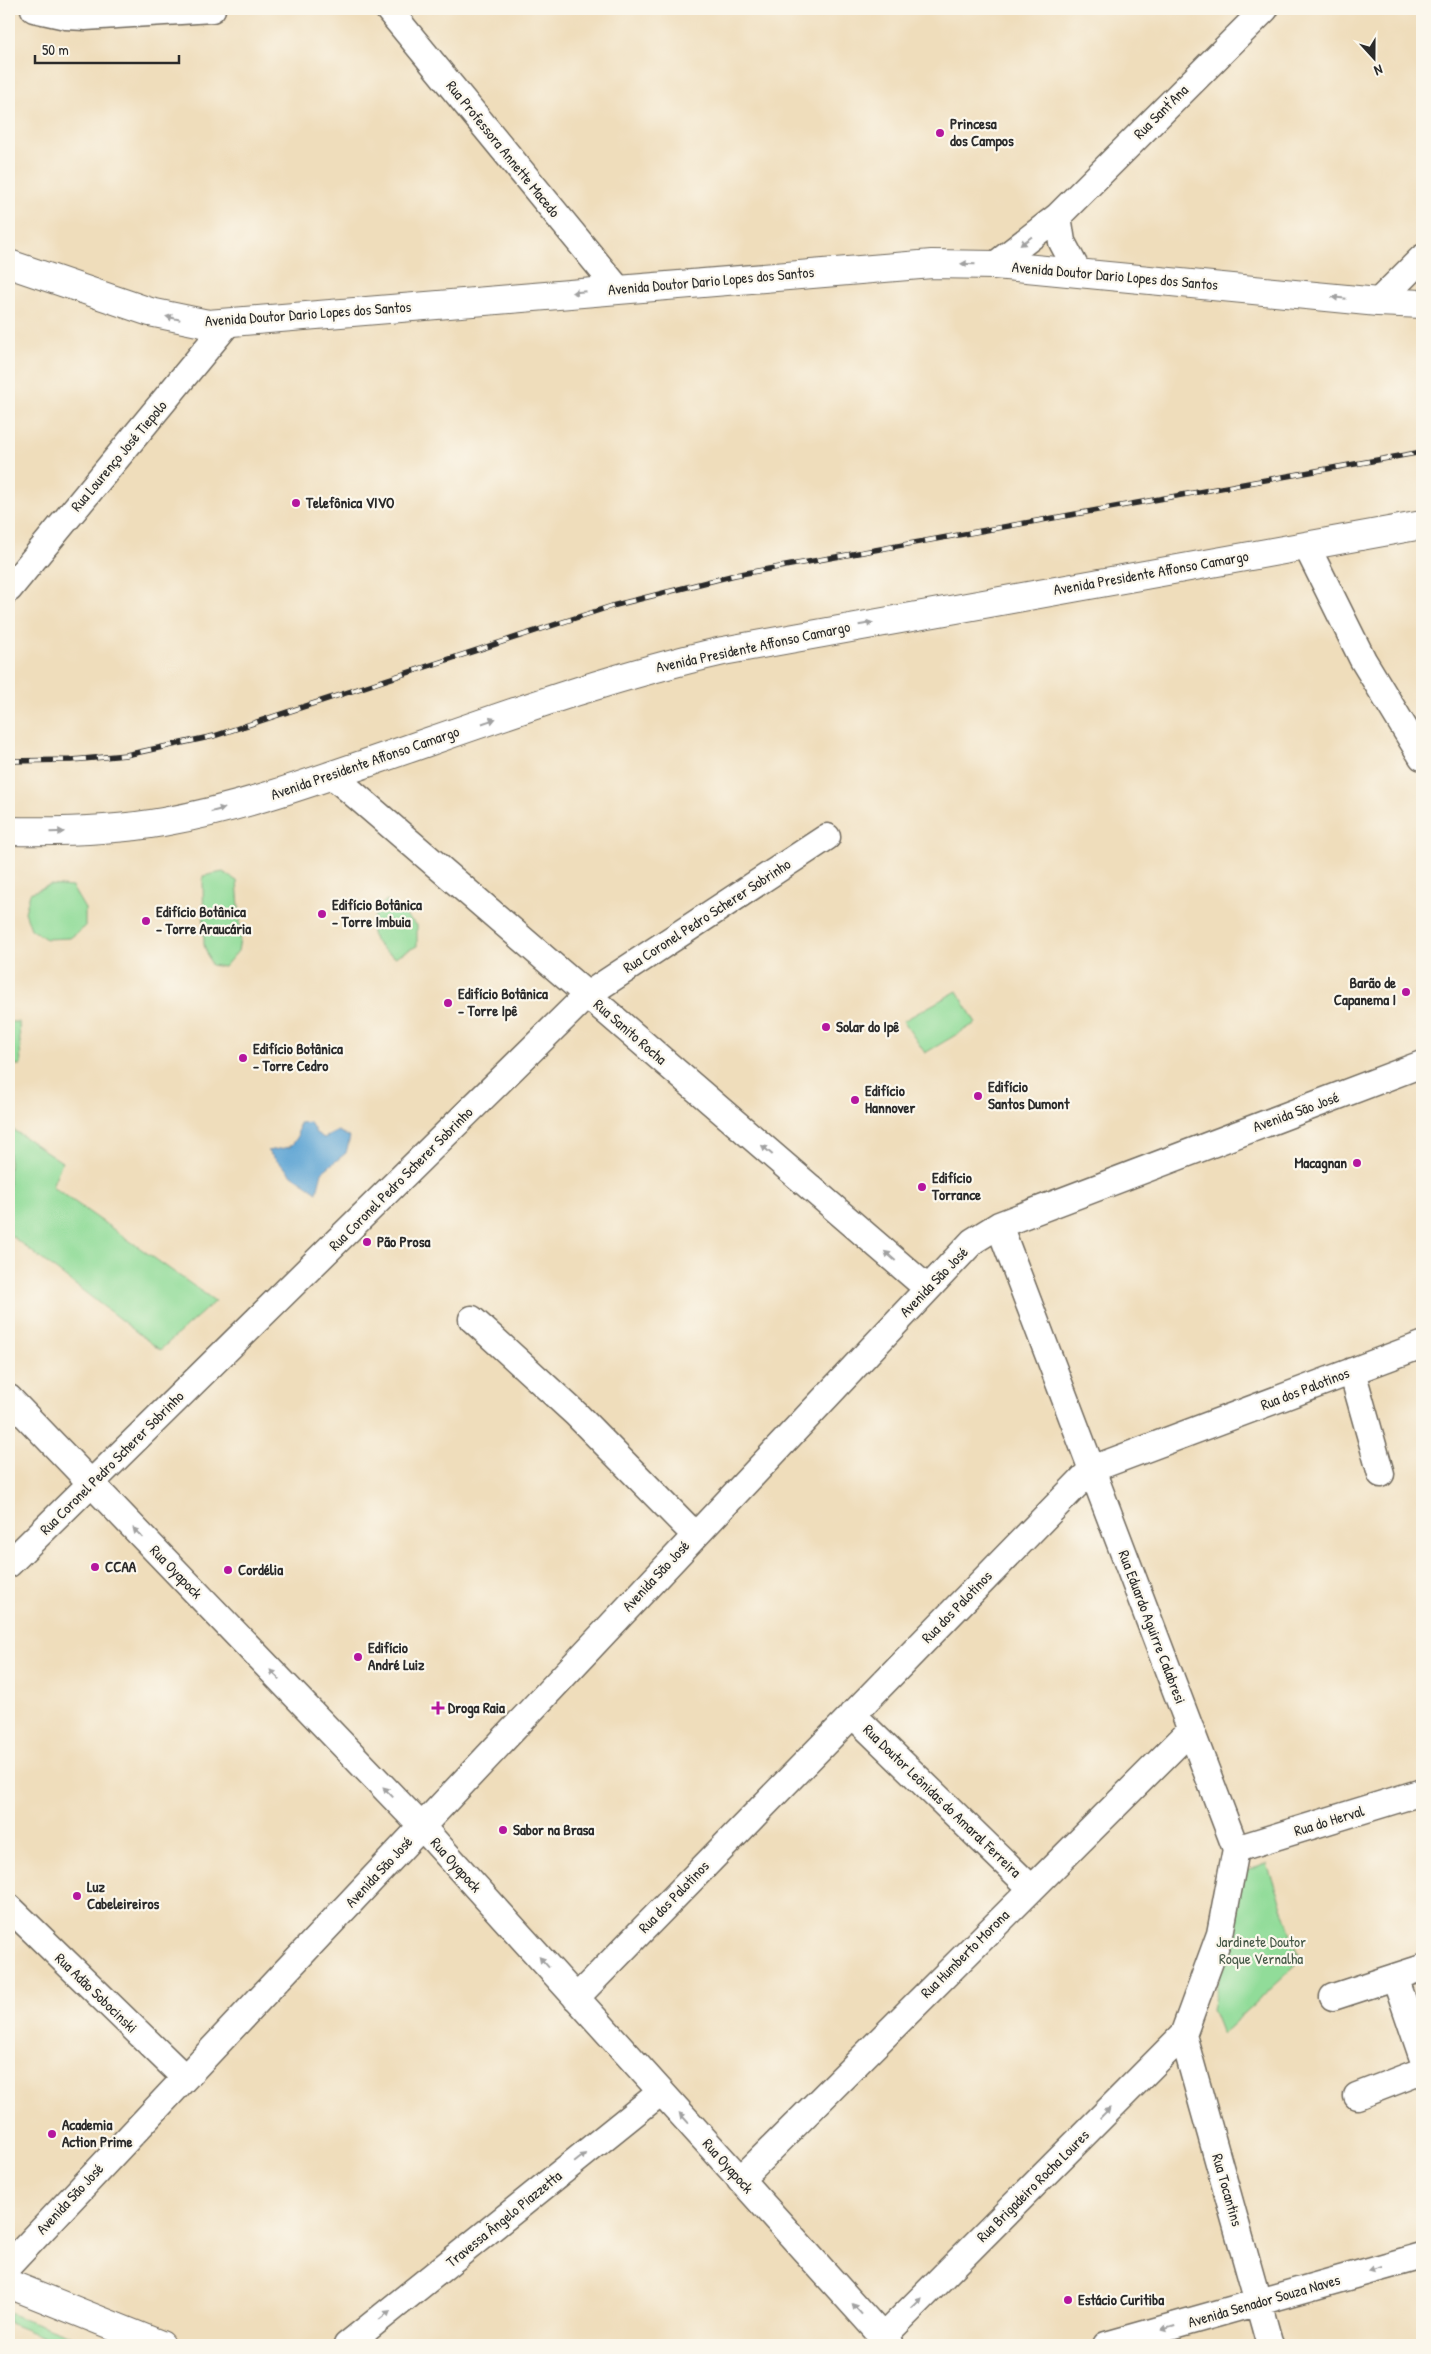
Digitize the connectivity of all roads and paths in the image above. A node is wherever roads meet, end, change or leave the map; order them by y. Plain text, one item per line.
1 (34, 9) edge
2 (212, 9) edge
3 (388, 9) edge
4 (1265, 9) edge
5 (1058, 216) junction
6 (1422, 258) edge
7 (9, 264) edge
8 (995, 265) junction
9 (1078, 272) junction
10 (618, 289) junction
11 (1378, 302) junction
12 (1422, 304) edge
13 (228, 323) junction
14 (1422, 525) edge
15 (1307, 547) junction
16 (9, 589) edge
17 (1422, 757) edge
18 (332, 775) junction
19 (9, 831) edge
20 (827, 837) dead end
21 (588, 995) junction
22 (1422, 1064) edge
23 (999, 1224) junction
24 (927, 1288) junction
25 (472, 1319) dead end
26 (1422, 1345) edge
27 (1352, 1371) junction
28 (9, 1398) edge
29 (1092, 1469) junction
30 (1381, 1474) dead end
31 (91, 1484) junction
32 (695, 1535) junction
33 (9, 1564) edge
34 (852, 1714) junction
35 (1191, 1730) junction
36 (1422, 1792) edge
37 (422, 1827) junction
38 (1236, 1850) junction
39 (1031, 1888) junction
40 (9, 1907) edge
41 (1422, 1968) edge
42 (1395, 1977) junction
43 (1333, 1997) dead end
44 (576, 1998) junction
45 (1183, 2035) junction
46 (1422, 2056) edge
47 (1422, 2071) edge
48 (185, 2078) junction
49 (661, 2092) junction
50 (1357, 2096) dead end
51 (740, 2180) junction
52 (1422, 2256) edge
53 (9, 2265) edge
54 (9, 2284) edge
55 (1258, 2302) junction
56 (886, 2341) edge
57 (161, 2345) edge
58 (347, 2345) edge
59 (1106, 2345) edge
60 (1270, 2345) edge

1 - 2 street
3 - 10 street, Rua Professora Annette Macedo
4 - 5 street, Rua Sant'Ana
5 -> 8 street, Rua Sant'Ana
5 - 9 street
6 - 11 street
13 -> 7 main road, Avenida Doutor Dario Lopes dos Santos
8 - 9 main road, Avenida Doutor Dario Lopes dos Santos
8 -> 10 main road, Avenida Doutor Dario Lopes dos Santos
11 -> 9 main road, Avenida Doutor Dario Lopes dos Santos
10 -> 13 main road, Avenida Doutor Dario Lopes dos Santos
11 - 12 main road, Avenida Doutor Dario Lopes dos Santos
13 - 16 street, Rua Lourenço José Tiepolo
14 - 15 main road, Avenida Presidente Affonso Camargo
15 - 17 street
18 -> 15 main road, Avenida Presidente Affonso Camargo
19 -> 18 main road, Avenida Presidente Affonso Camargo
18 - 21 street, Rua Sanito Rocha
20 - 21 street, Rua Coronel Pedro Scherer Sobrinho
24 -> 21 street, Rua Sanito Rocha
21 - 31 street, Rua Coronel Pedro Scherer Sobrinho
22 - 23 street, Avenida São José
23 - 24 street, Avenida São José
23 - 29 street, Rua Eduardo Aguirre Calabresi
24 - 32 street, Avenida São José
25 - 32 street
26 - 27 street, Rua dos Palotinos
27 - 29 street, Rua dos Palotinos
27 - 30 street
28 - 31 street, Rua Oyapock
29 - 34 street, Rua dos Palotinos
29 - 35 street, Rua Eduardo Aguirre Calabresi
31 - 33 street, Rua Coronel Pedro Scherer Sobrinho
37 -> 31 street, Rua Oyapock
32 - 37 street, Avenida São José
34 - 39 street, Rua Doutor Leônidas do Amaral Ferreira
34 - 44 street, Rua dos Palotinos
35 - 38 street, Rua Eduardo Aguirre Calabresi
35 - 39 street, Rua Humberto Morona
36 - 38 street, Rua do Herval
44 -> 37 street, Rua Oyapock
37 - 48 street, Avenida São José
38 - 45 street
39 - 51 street, Rua Humberto Morona
40 - 48 street, Rua Adão Sobocinski
41 - 42 street
42 - 43 street
42 - 46 street
44 - 49 street, Rua Oyapock
45 - 55 street, Rua Tocantins
56 -> 45 street, Rua Brigadeiro Rocha Loures
47 - 50 street
48 - 53 street, Avenida São José
51 -> 49 street, Rua Oyapock
58 -> 49 street, Travessa Ângelo Piazzetta
56 -> 51 street, Rua Oyapock
52 -> 55 street, Avenida Senador Souza Naves
54 - 57 main road
55 -> 59 street, Avenida Senador Souza Naves
55 - 60 street, Rua Tocantins

